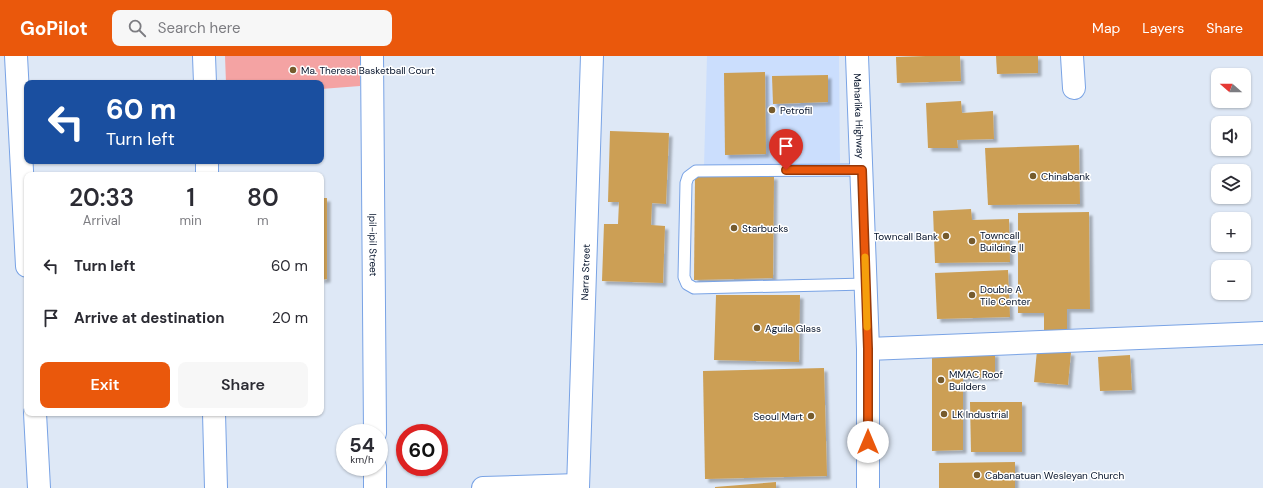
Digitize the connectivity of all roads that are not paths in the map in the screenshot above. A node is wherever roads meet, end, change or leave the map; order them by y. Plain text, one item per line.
1 (16, 56) edge
2 (204, 56) edge
3 (372, 56) edge
4 (592, 56) edge
5 (857, 56) edge
6 (1072, 56) edge
7 (205, 80) edge
8 (1074, 88) dead end
9 (862, 170) junction
10 (24, 209) edge
11 (866, 284) junction
12 (1263, 333) edge
13 (868, 349) junction
14 (35, 416) edge
15 (214, 416) edge
16 (375, 424) edge
17 (375, 476) edge
18 (578, 486) edge
19 (39, 488) edge
20 (216, 488) edge
21 (375, 488) edge
22 (483, 488) edge
23 (868, 488) edge

1 - 10 street
2 - 7 street
3 - 16 street, Ipil-ipil Street
4 - 18 street, Narra Street
5 - 9 street, Maharlika Highway
6 - 8 street
9 - 11 street, Maharlika Highway
9 - 11 lane
11 - 13 street, Maharlika Highway
12 - 13 street
13 - 23 street, Maharlika Highway
14 - 19 street
15 - 20 street
17 - 21 street
18 - 22 street

